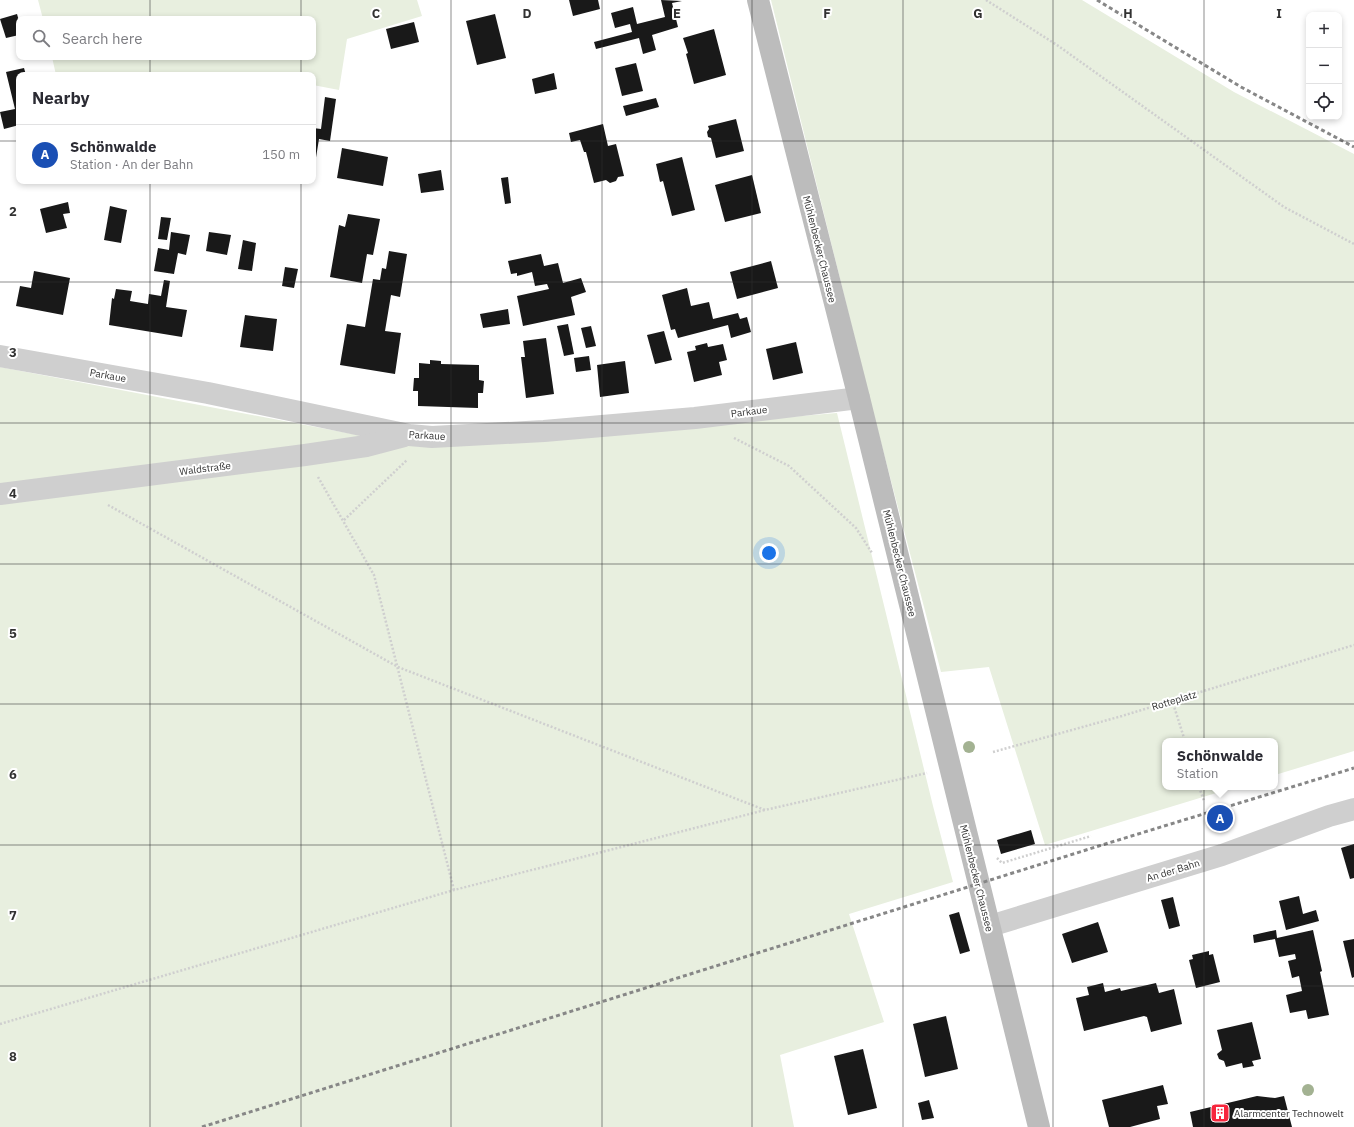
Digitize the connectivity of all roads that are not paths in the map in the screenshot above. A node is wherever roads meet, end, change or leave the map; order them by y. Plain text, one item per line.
1 (758, 0) edge
2 (0, 356) edge
3 (859, 398) junction
4 (409, 435) junction
5 (0, 494) edge
6 (1354, 809) edge
7 (990, 926) junction
8 (1039, 1127) edge

1 - 3 main road, Mühlenbecker Chaussee
2 - 4 street, Parkaue
3 - 4 street, Parkaue
3 - 7 main road, Mühlenbecker Chaussee
4 - 5 street, Waldstraße
6 - 7 street, An der Bahn
7 - 8 main road, Mühlenbecker Chaussee

